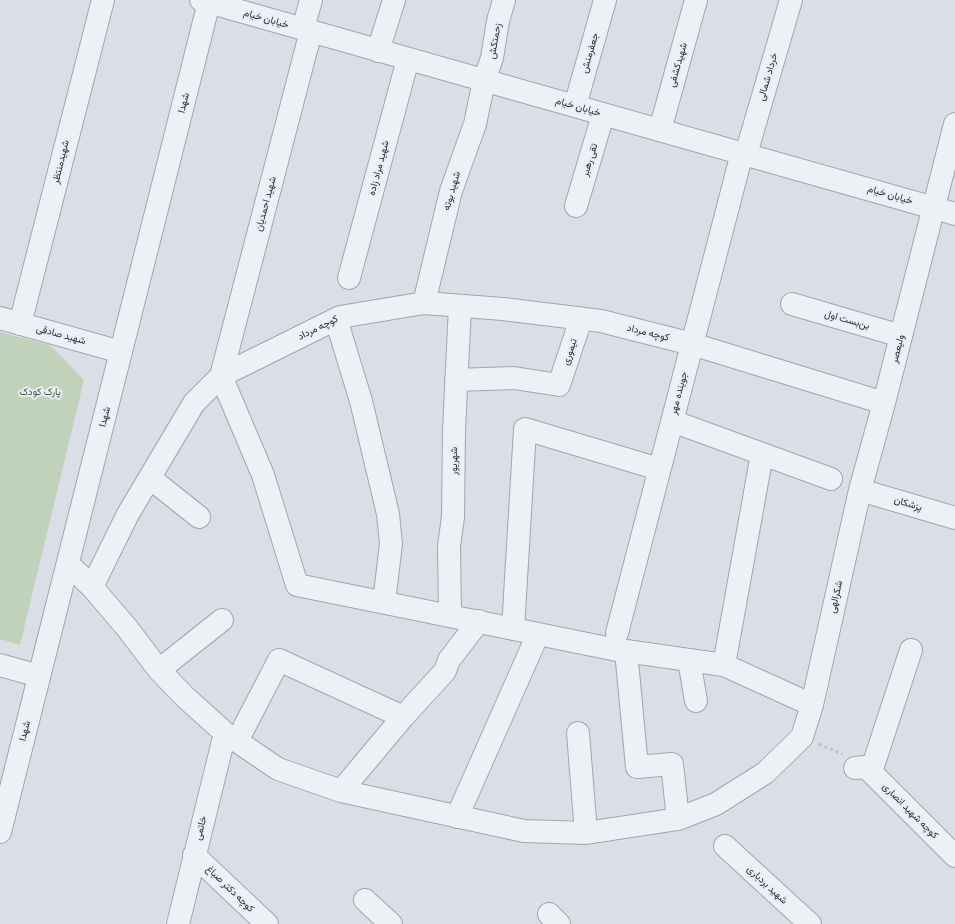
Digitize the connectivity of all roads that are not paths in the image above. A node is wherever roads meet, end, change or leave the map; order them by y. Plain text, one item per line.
1 (102, 0) edge
2 (311, 0) edge
3 (394, 0) edge
4 (504, 0) edge
5 (605, 0) edge
6 (696, 0) edge
7 (791, 0) edge
8 (205, 1) edge
9 (239, 5) edge
10 (307, 30) junction
11 (378, 50) junction
12 (408, 59) junction
13 (484, 81) junction
14 (575, 106) junction
15 (603, 115) junction
16 (955, 124) edge
17 (660, 130) junction
18 (744, 154) junction
19 (576, 206) dead end
20 (933, 208) junction
21 (955, 214) edge
22 (350, 278) dead end
23 (424, 303) junction
24 (792, 304) dead end
25 (460, 306) junction
26 (336, 319) junction
27 (581, 319) junction
28 (10, 321) edge
29 (901, 336) junction
30 (692, 344) junction
31 (121, 352) junction
32 (221, 376) junction
33 (456, 380) junction
34 (884, 403) junction
35 (672, 421) junction
36 (762, 454) junction
37 (659, 469) junction
38 (150, 478) junction
39 (831, 479) dead end
40 (860, 490) junction
41 (954, 516) edge
42 (199, 517) dead end
43 (68, 564) junction
44 (92, 587) junction
45 (384, 602) junction
46 (450, 616) junction
47 (222, 620) dead end
48 (479, 621) junction
49 (513, 628) junction
50 (538, 634) junction
51 (621, 642) junction
52 (911, 650) dead end
53 (689, 660) junction
54 (0, 665) edge
55 (724, 665) junction
56 (159, 670) junction
57 (39, 676) junction
58 (696, 702) dead end
59 (812, 705) junction
60 (403, 717) junction
61 (578, 733) dead end
62 (231, 737) junction
63 (341, 791) junction
64 (458, 817) junction
65 (678, 819) junction
66 (0, 832) edge
67 (586, 833) junction
68 (725, 846) dead end
69 (194, 855) junction
70 (955, 856) edge
71 (365, 900) dead end
72 (178, 924) edge
73 (267, 924) edge
74 (391, 924) edge
75 (810, 924) edge

1 - 28 street, شهیدمنتظر
2 - 10 street, شهید احمدیان
3 - 11 street
4 - 13 street, زحمتکش
5 - 14 street, جعفرمنش
6 - 17 street, شهیدکشفی
7 - 18 street, خرداد شمالی
8 - 9 street, خیابان خیام
8 - 31 street, شهدا
9 - 10 street, خیابان خیام
10 - 11 street, خیابان خیام
10 - 32 street, شهید احمدیان
11 - 12 street, خیابان خیام
12 - 13 street, خیابان خیام
12 - 22 street, شهید مراد زاده
13 - 14 street, خیابان خیام
13 - 23 street, شهید بوته
14 - 15 street, خیابان خیام
15 - 17 street, خیابان خیام
15 - 19 street, تقی رهبر
16 - 20 street, ولیعصر
17 - 18 street, خیابان خیام
18 - 20 street, خیابان خیام
18 - 30 street, جوینده مهر
20 - 21 street, خیابان خیام
20 - 29 street, ولیعصر
23 - 25 street, کوچه مرداد
23 - 26 street, کوچه مرداد
24 - 29 street, بن‌بست اول
25 - 27 street, کوچه مرداد
25 - 33 street, شهریور
26 - 32 street, کوچه مرداد
26 - 45 street
27 - 30 street, کوچه مرداد
27 - 33 street, تیموری
28 - 31 street, شهید صادقی
29 - 34 street, ولیعصر
30 - 34 street, کوچه مرداد
30 - 35 street, جوینده مهر
31 - 43 street, شهدا
32 - 38 street, کوچه مرداد
32 - 45 street
33 - 46 street, شهریور
34 - 40 street, ولیعصر
35 - 36 street
35 - 37 street, جوینده مهر
36 - 39 street
36 - 55 street
37 - 49 street
37 - 51 street, جوینده مهر
38 - 42 street
38 - 44 street, کوچه مرداد
40 - 41 street, پزشکان
40 - 59 street, شکرالهی
43 - 44 street
43 - 57 street, شهدا
44 - 56 street
45 - 46 street
46 - 48 street
47 - 56 street
48 - 49 street
48 - 60 street
49 - 50 street
50 - 51 street
50 - 64 street
51 - 53 street
51 - 65 street
52 - 70 street, کوچه شهید انصاری
53 - 55 street
53 - 58 street
54 - 57 street
55 - 59 street
56 - 62 street
57 - 66 street, شهدا
59 - 65 street, شکرالهی
60 - 62 street, خاتمی
60 - 63 street
61 - 67 street
62 - 63 street
62 - 69 street, خاتمی
63 - 64 street
64 - 67 street
65 - 67 street
68 - 75 street, شهید بردباری
69 - 72 street, خاتمی
69 - 73 street, کوچه دکتر صباغ
71 - 74 street

